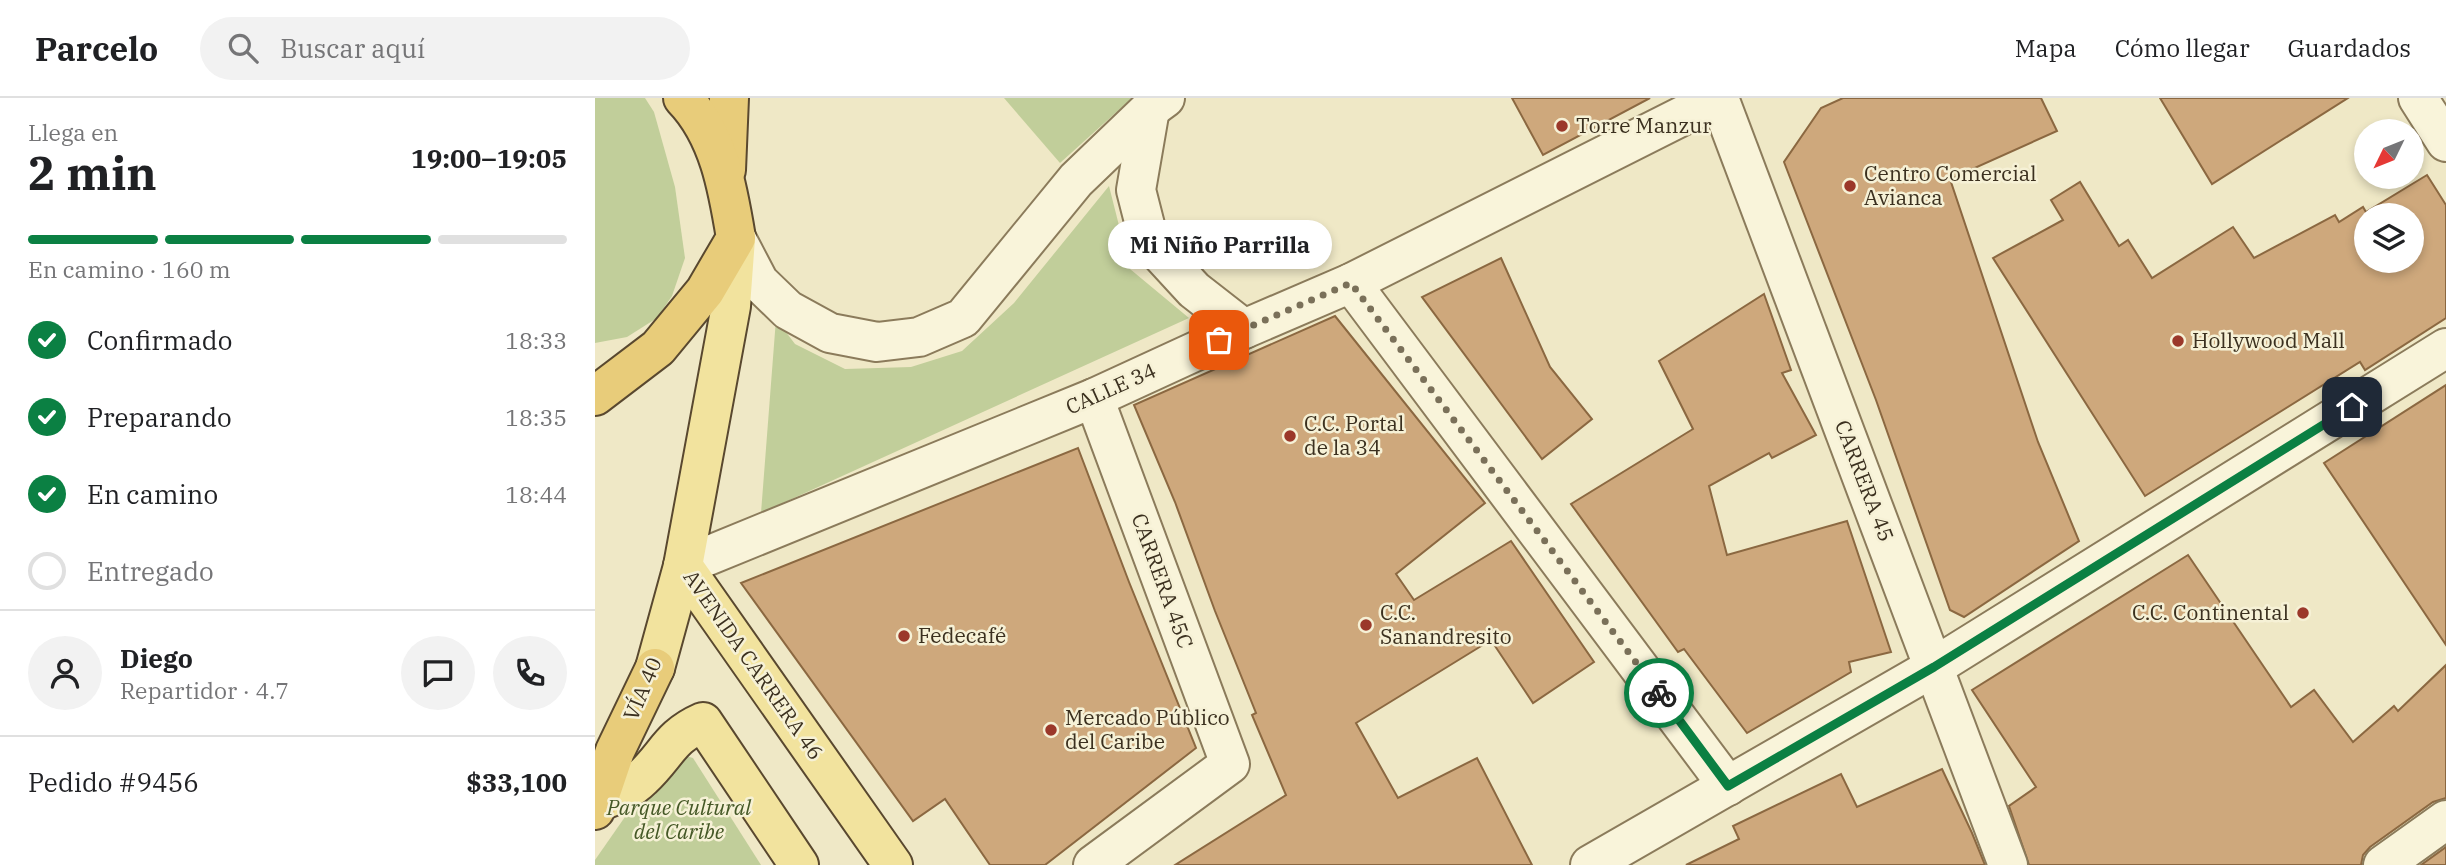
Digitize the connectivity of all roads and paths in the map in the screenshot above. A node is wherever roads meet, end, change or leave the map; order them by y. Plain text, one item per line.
1 (683, 98) edge
2 (729, 98) edge
3 (1719, 98) edge
4 (2418, 98) edge
5 (1157, 104) edge
6 (2446, 142) edge
7 (726, 180) junction
8 (736, 238) junction
9 (1351, 283) junction
10 (1244, 329) junction
11 (2446, 348) edge
12 (595, 396) edge
13 (1094, 398) junction
14 (683, 566) junction
15 (1934, 667) junction
16 (655, 668) joint
17 (1728, 786) junction
18 (597, 806) edge
19 (2446, 820) edge
20 (799, 865) edge
21 (893, 865) edge
22 (1093, 865) edge
23 (1590, 865) edge
24 (2008, 865) edge
25 (2383, 865) edge

1 - 7 highway
2 - 7 highway
3 - 9 street, CALLE 34
3 - 15 street, CARRERA 45
4 - 6 street
5 - 8 street
5 - 10 street
7 - 8 highway
8 - 12 highway
8 - 14 main road, AVENIDA CARRERA 46
9 - 10 street, CALLE 34
9 - 17 street
10 - 13 street, CALLE 34
11 - 15 street
13 - 14 street, CALLE 34
13 - 22 street, CARRERA 45C
14 - 16 main road, VÍA 40
14 - 21 main road, AVENIDA CARRERA 46
15 - 17 street
15 - 24 street, CARRERA 45
16 - 18 highway, VÍA 40
17 - 23 street
18 - 20 main road
19 - 25 street

